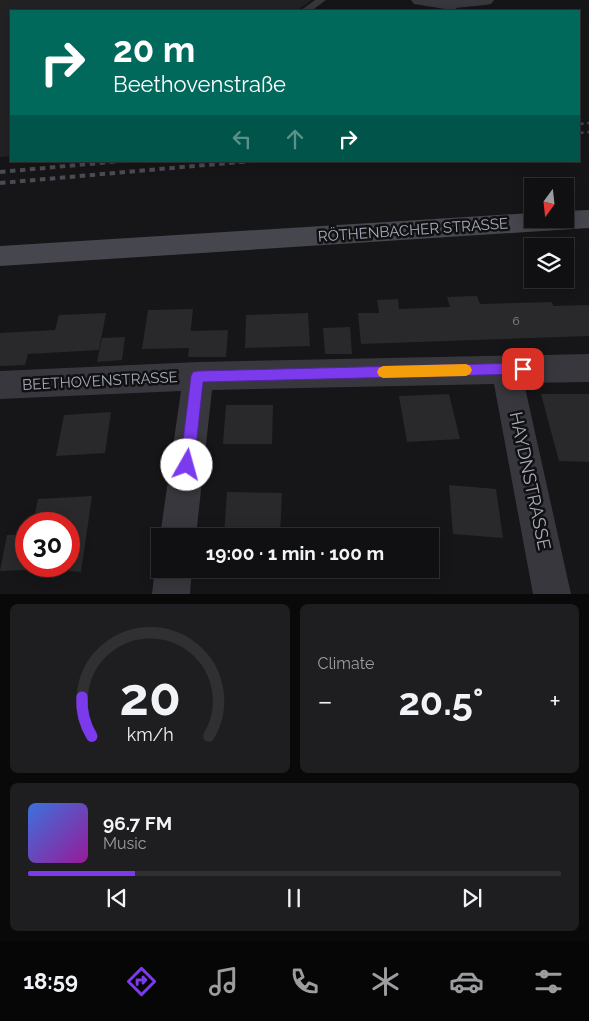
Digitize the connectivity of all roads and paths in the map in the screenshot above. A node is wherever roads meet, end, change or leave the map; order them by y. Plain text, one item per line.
1 (321, 0) edge
2 (420, 0) edge
3 (484, 0) edge
4 (450, 8) edge
5 (306, 10) edge
6 (589, 219) edge
7 (0, 256) edge
8 (589, 368) edge
9 (506, 369) junction
10 (198, 376) junction
11 (0, 385) edge
12 (179, 528) edge
13 (173, 578) edge
14 (171, 594) edge
15 (552, 594) edge

1 - 5 lane
2 - 4 street
3 - 4 street
6 - 7 main road, RÖTHENBACHER STRASSE
8 - 9 street, BEETHOVENSTRASSE
9 - 10 street, BEETHOVENSTRASSE
9 - 15 street, HAYDNSTRASSE
10 - 11 street, BEETHOVENSTRASSE
10 - 12 street
13 - 14 street

